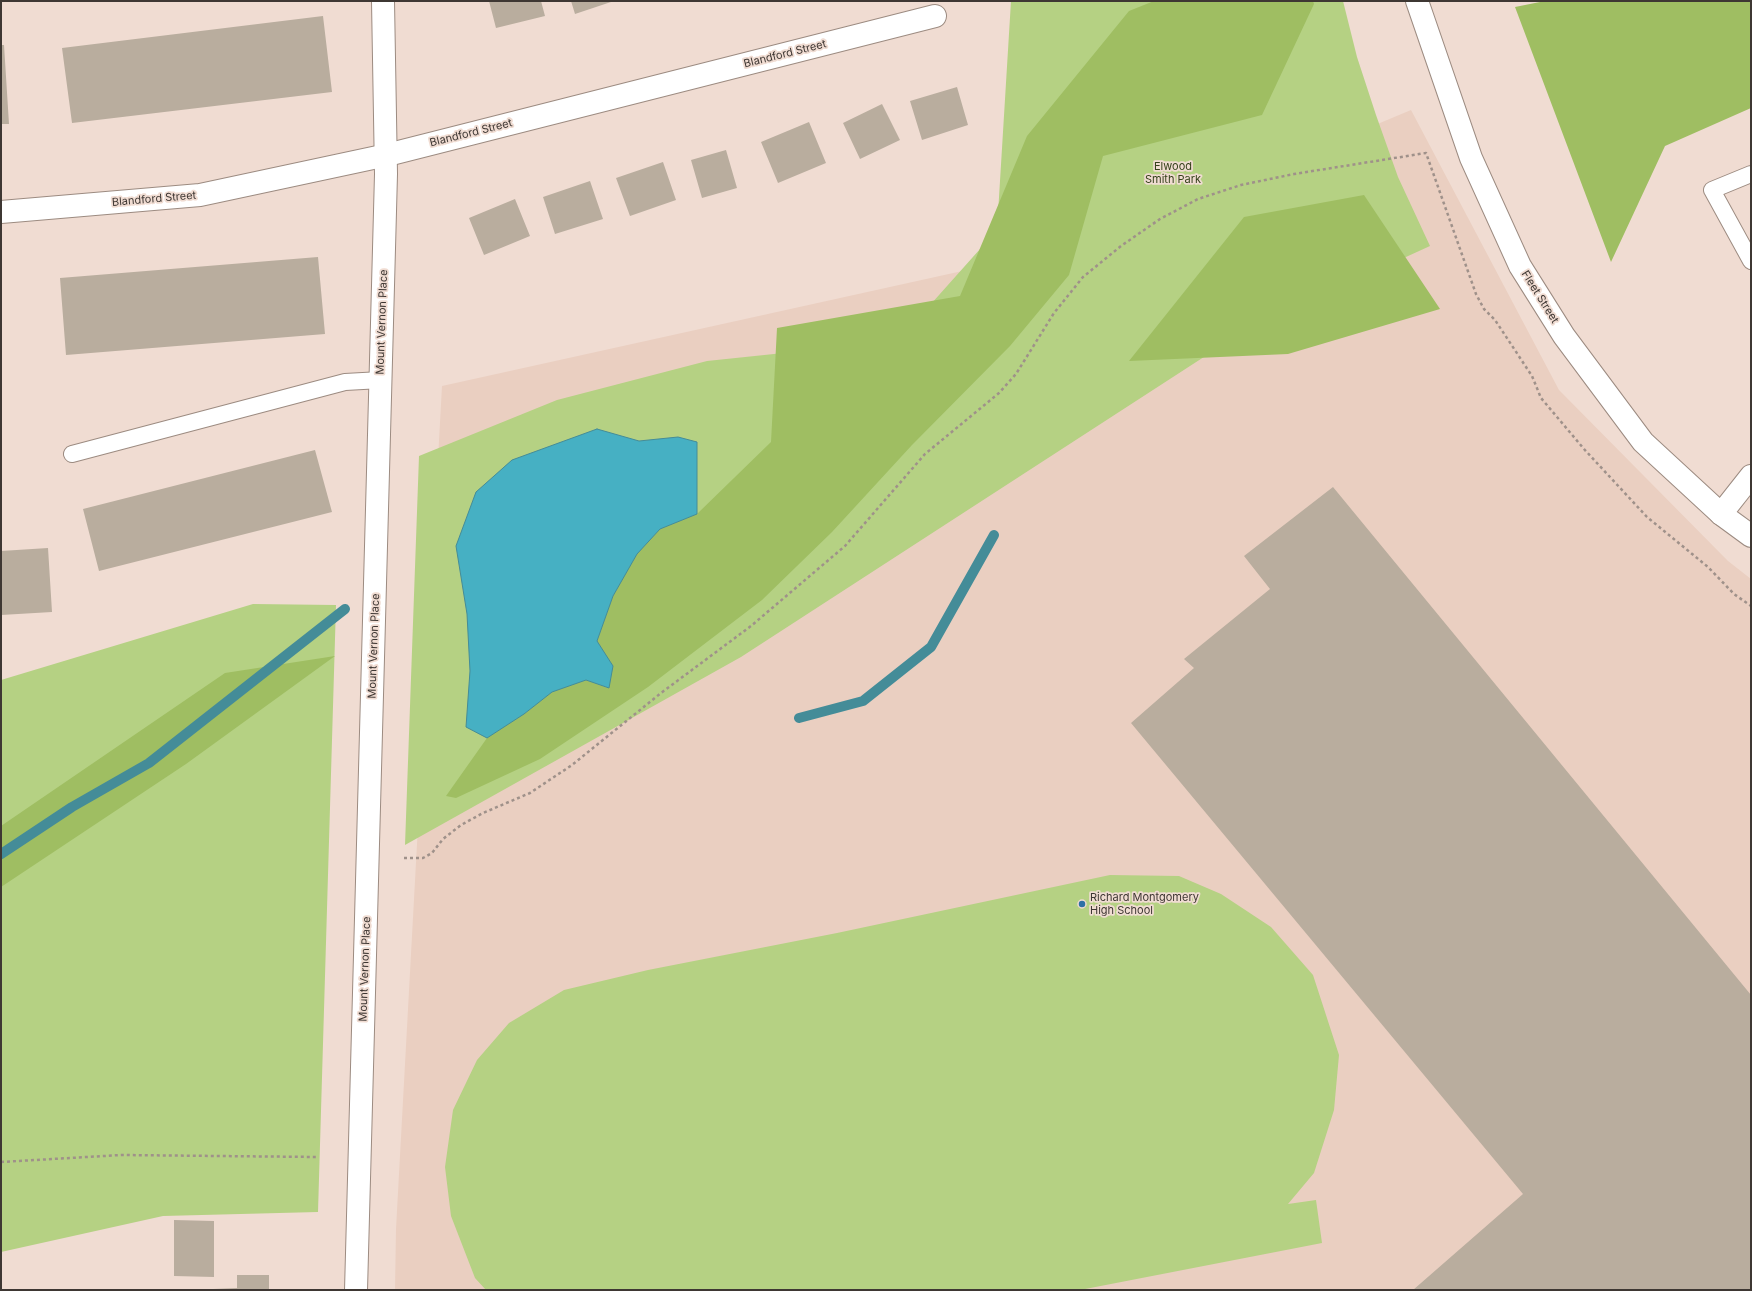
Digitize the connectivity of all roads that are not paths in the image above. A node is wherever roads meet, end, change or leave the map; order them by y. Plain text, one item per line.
1 (383, 1) edge
2 (1417, 1) edge
3 (935, 16) dead end
4 (387, 155) junction
5 (1751, 174) edge
6 (1, 212) edge
7 (1751, 261) edge
8 (381, 380) junction
9 (72, 454) dead end
10 (1751, 476) edge
11 (1721, 514) junction
12 (1751, 536) edge
13 (356, 1290) edge

1 - 4 street, Mount Vernon Place
2 - 11 street, Fleet Street
3 - 4 street, Blandford Street
4 - 6 street, Blandford Street
4 - 8 street, Mount Vernon Place
5 - 7 lane
8 - 9 lane
8 - 13 street, Mount Vernon Place
10 - 11 street
11 - 12 street, Fleet Street

